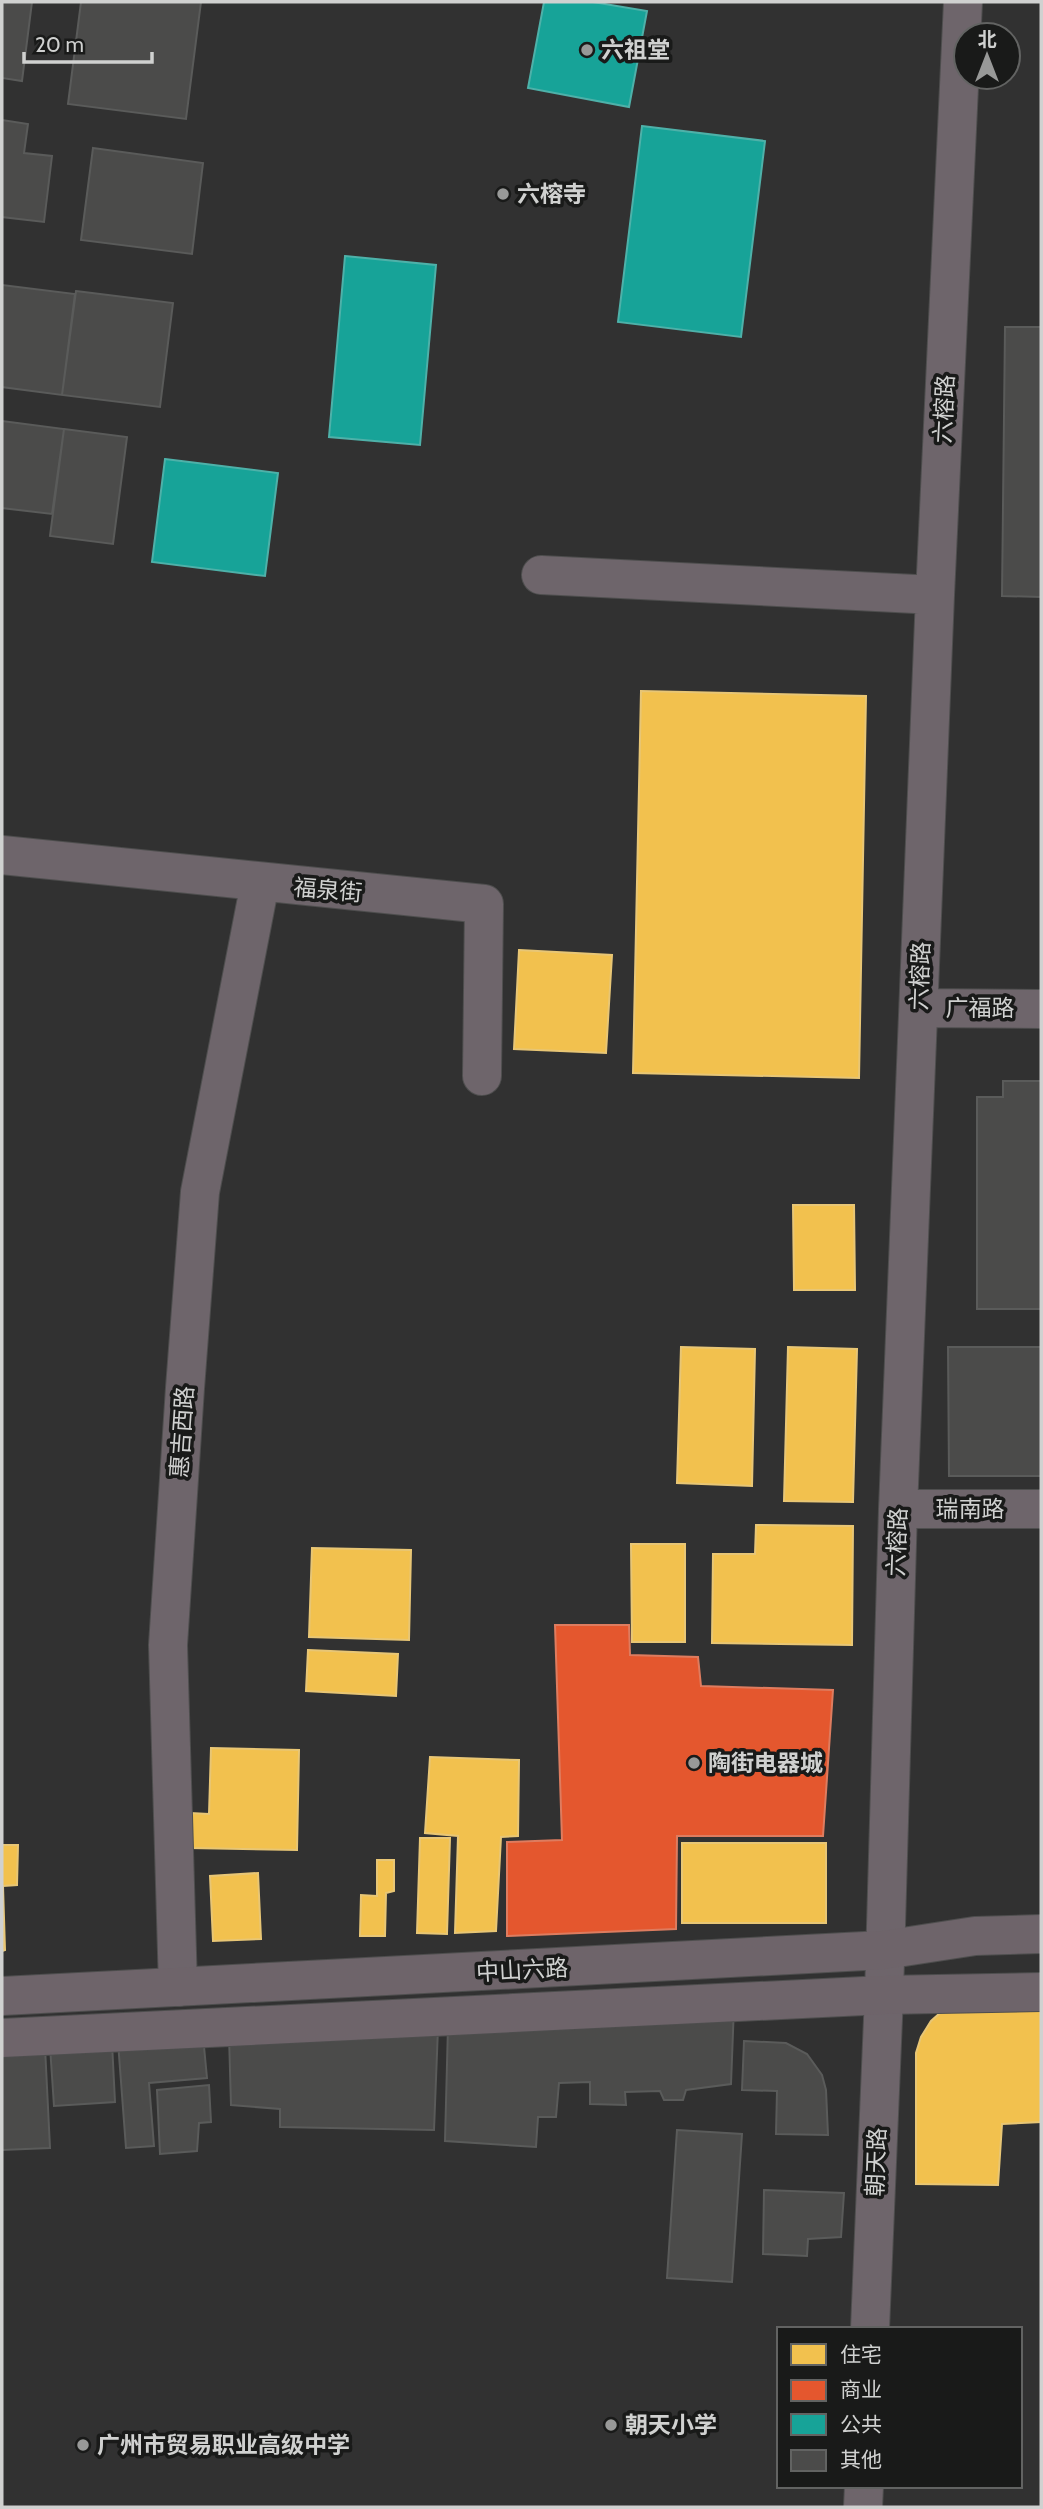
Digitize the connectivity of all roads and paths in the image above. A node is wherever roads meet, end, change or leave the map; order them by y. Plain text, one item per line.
1 (963, 2) edge
2 (541, 575) dead end
3 (935, 595) junction
4 (2, 855) edge
5 (260, 883) junction
6 (919, 1008) junction
7 (1041, 1009) edge
8 (482, 1076) dead end
9 (898, 1509) junction
10 (1041, 1509) edge
11 (1041, 1934) edge
12 (884, 1950) junction
13 (178, 1987) junction
14 (1041, 1992) edge
15 (884, 1995) junction
16 (2, 1996) edge
17 (2, 2038) edge
18 (870, 2327) edge
19 (864, 2488) edge
20 (863, 2507) edge

1 - 3 street, 六榕路
2 - 3 street
3 - 6 street, 六榕路
4 - 5 street, 福泉街
5 - 8 street, 福泉街
5 - 13 street, 惠吉西路
6 - 7 street, 广福路
6 - 9 street, 六榕路
9 - 10 street, 瑞南路
9 - 12 street, 六榕路
11 - 12 main road, 中山六路
12 - 13 main road, 中山六路
12 - 15 street, 六榕路
13 - 16 main road, 中山六路
14 - 15 main road, 中山六路
15 - 17 main road, 中山六路
15 - 18 street, 朝天路
19 - 20 street

